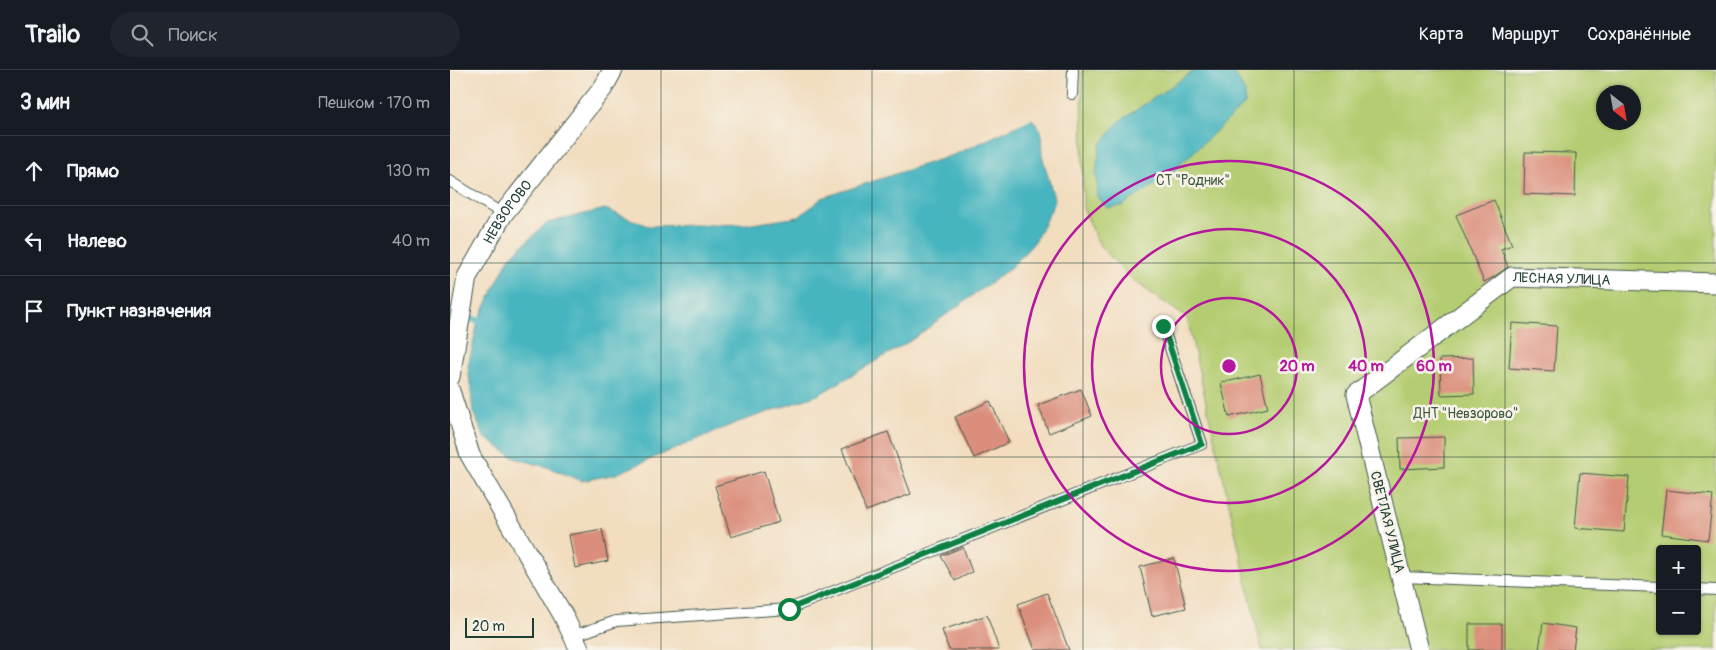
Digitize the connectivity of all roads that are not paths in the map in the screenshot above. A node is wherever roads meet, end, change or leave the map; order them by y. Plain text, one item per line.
1 (613, 70) edge
2 (1073, 70) edge
3 (1072, 94) dead end
4 (450, 181) edge
5 (503, 214) junction
6 (1716, 283) edge
7 (1163, 326) dead end
8 (450, 377) edge
9 (450, 391) edge
10 (1356, 395) joint
11 (1401, 577) junction
12 (1656, 587) edge
13 (1701, 589) edge
14 (1716, 590) edge
15 (577, 643) edge
16 (1420, 650) edge

1 - 5 street, НЕВЗОРОВО
2 - 3 lane
4 - 5 lane
5 - 8 street, НЕВЗОРОВО
6 - 10 street, ЛЕСНАЯ УЛИЦА
7 - 15 lane
9 - 15 street
10 - 11 street, СВЕТЛАЯ УЛИЦА
11 - 12 lane
11 - 16 street, СВЕТЛАЯ УЛИЦА
13 - 14 lane

